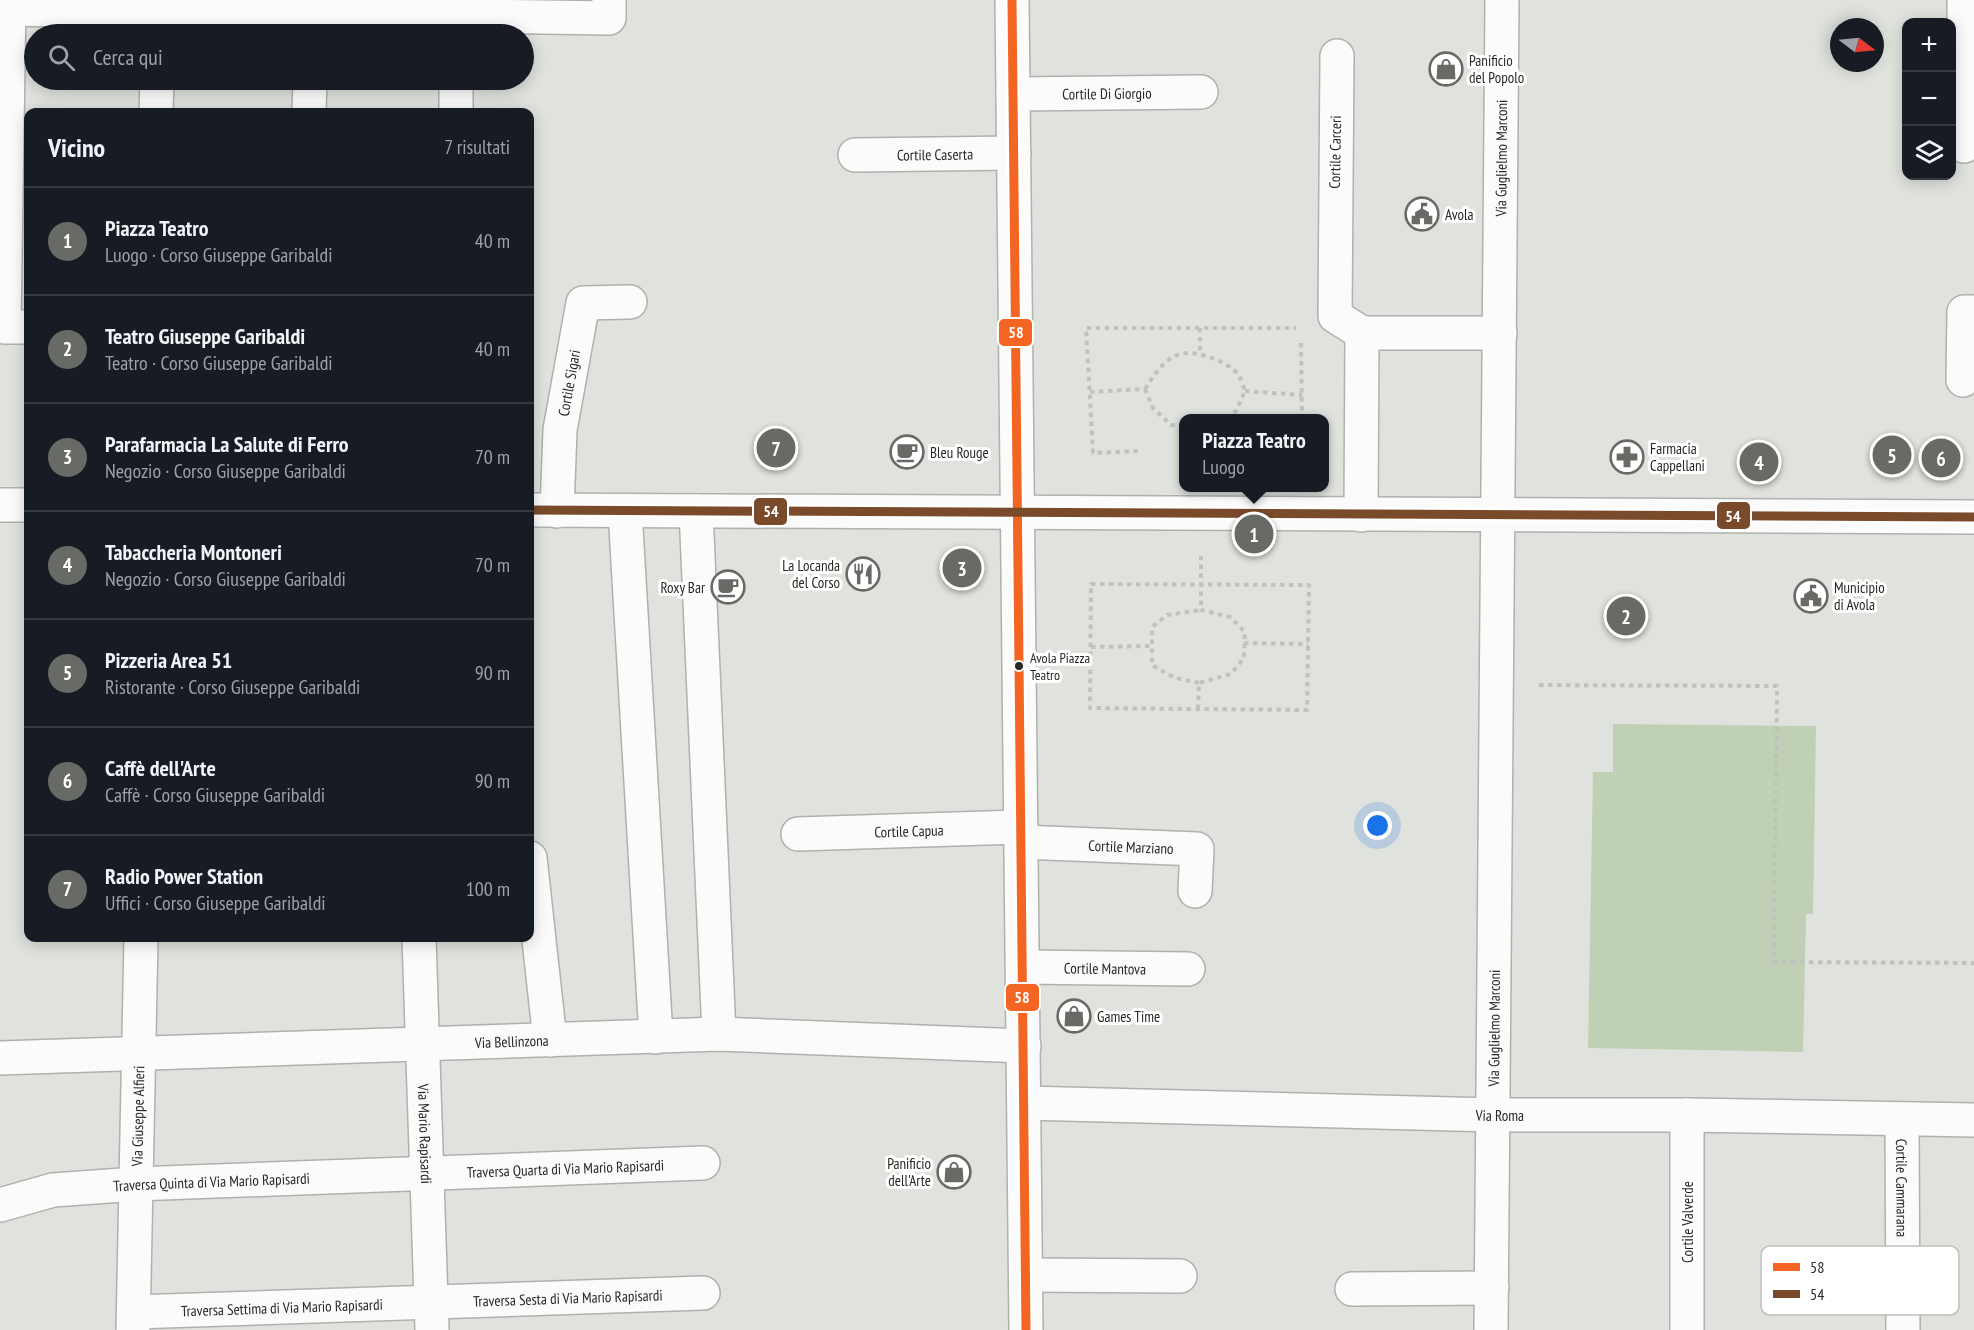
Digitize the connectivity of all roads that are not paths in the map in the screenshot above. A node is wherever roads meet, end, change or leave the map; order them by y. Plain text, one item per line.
1 (1012, 0) edge
2 (1502, 0) edge
3 (1964, 0) edge
4 (6, 6) edge
5 (609, 9) edge
6 (158, 15) edge
7 (311, 16) edge
8 (458, 17) edge
9 (1337, 56) dead end
10 (157, 90) edge
11 (310, 90) edge
12 (456, 90) edge
13 (1201, 92) dead end
14 (1013, 94) junction
15 (156, 108) edge
16 (309, 108) edge
17 (456, 108) edge
18 (1964, 146) dead end
19 (1014, 153) junction
20 (855, 155) dead end
21 (630, 302) dead end
22 (1974, 312) edge
23 (1500, 325) junction
24 (24, 327) edge
25 (1362, 333) junction
26 (1963, 380) dead end
27 (0, 505) edge
28 (24, 505) edge
29 (543, 511) edge
30 (625, 511) junction
31 (696, 511) junction
32 (1018, 513) junction
33 (1360, 515) junction
34 (1499, 515) junction
35 (1974, 517) edge
36 (798, 834) dead end
37 (1021, 834) junction
38 (1195, 891) dead end
39 (534, 894) edge
40 (141, 942) edge
41 (419, 942) edge
42 (1023, 967) junction
43 (1188, 969) dead end
44 (719, 1034) junction
45 (656, 1037) junction
46 (550, 1040) junction
47 (423, 1044) junction
48 (1024, 1046) junction
49 (138, 1054) junction
50 (0, 1058) edge
51 (1024, 1103) junction
52 (1686, 1114) junction
53 (1493, 1115) junction
54 (1902, 1119) junction
55 (1974, 1120) edge
56 (703, 1163) dead end
57 (427, 1173) junction
58 (136, 1184) junction
59 (0, 1205) edge
60 (1903, 1246) edge
61 (1026, 1275) junction
62 (1180, 1276) dead end
63 (1492, 1288) junction
64 (1352, 1289) dead end
65 (703, 1293) dead end
66 (1903, 1315) edge
67 (432, 1316) edge
68 (133, 1321) edge
69 (1026, 1330) edge
70 (1491, 1330) edge
71 (1687, 1330) edge
72 (1903, 1330) edge

1 - 14 street
2 - 23 street, Via Guglielmo Marconi
3 - 18 street
4 - 6 street
4 - 24 street
5 - 8 street
6 - 7 street
7 - 8 street
9 - 25 street, Cortile Carceri
10 - 15 street
11 - 16 street
12 - 17 street
13 - 14 street, Cortile Di Giorgio
14 - 19 street
19 - 20 street, Cortile Caserta
19 - 32 street
21 - 29 street, Cortile Sigari
22 - 26 street
23 - 25 street
23 - 34 street, Via Guglielmo Marconi
25 - 33 street
27 - 28 street
29 - 30 street
30 - 31 street
30 - 45 street
31 - 32 street
31 - 44 street
32 - 33 street
32 - 37 street
33 - 34 street
34 - 35 street
34 - 53 street, Via Guglielmo Marconi
36 - 37 street, Cortile Capua
37 - 38 street, Cortile Marziano
37 - 42 street
39 - 46 street
40 - 49 street, Via Giuseppe Alfieri
41 - 47 street, Via Mario Rapisardi
42 - 43 street, Cortile Mantova
42 - 48 street
44 - 45 street, Via Bellinzona
44 - 48 street, Via Bellinzona
45 - 46 street, Via Bellinzona
46 - 47 street, Via Bellinzona
47 - 49 street, Via Bellinzona
47 - 57 street, Via Mario Rapisardi
48 - 51 street
49 - 50 street, Via Bellinzona
49 - 58 street, Via Giuseppe Alfieri
51 - 53 street, Via Roma
51 - 61 street
52 - 53 street, Via Roma
52 - 54 street, Via Roma
52 - 71 street, Cortile Valverde
53 - 63 street, Via Guglielmo Marconi
54 - 55 street, Via Roma
54 - 60 street, Cortile Cammarana
56 - 57 street, Traversa Quarta di Via Mario Rapisardi
57 - 58 street, Traversa Quinta di Via Mario Rapisardi
57 - 67 street, Via Mario Rapisardi
58 - 59 street, Traversa Quinta di Via Mario Rapisardi
58 - 68 street, Via Giuseppe Alfieri
61 - 62 street
61 - 69 street
63 - 64 street
63 - 70 street, Via Guglielmo Marconi
65 - 67 street, Traversa Sesta di Via Mario Rapisardi
66 - 72 street, Cortile Cammarana
67 - 68 street, Traversa Settima di Via Mario Rapisardi

